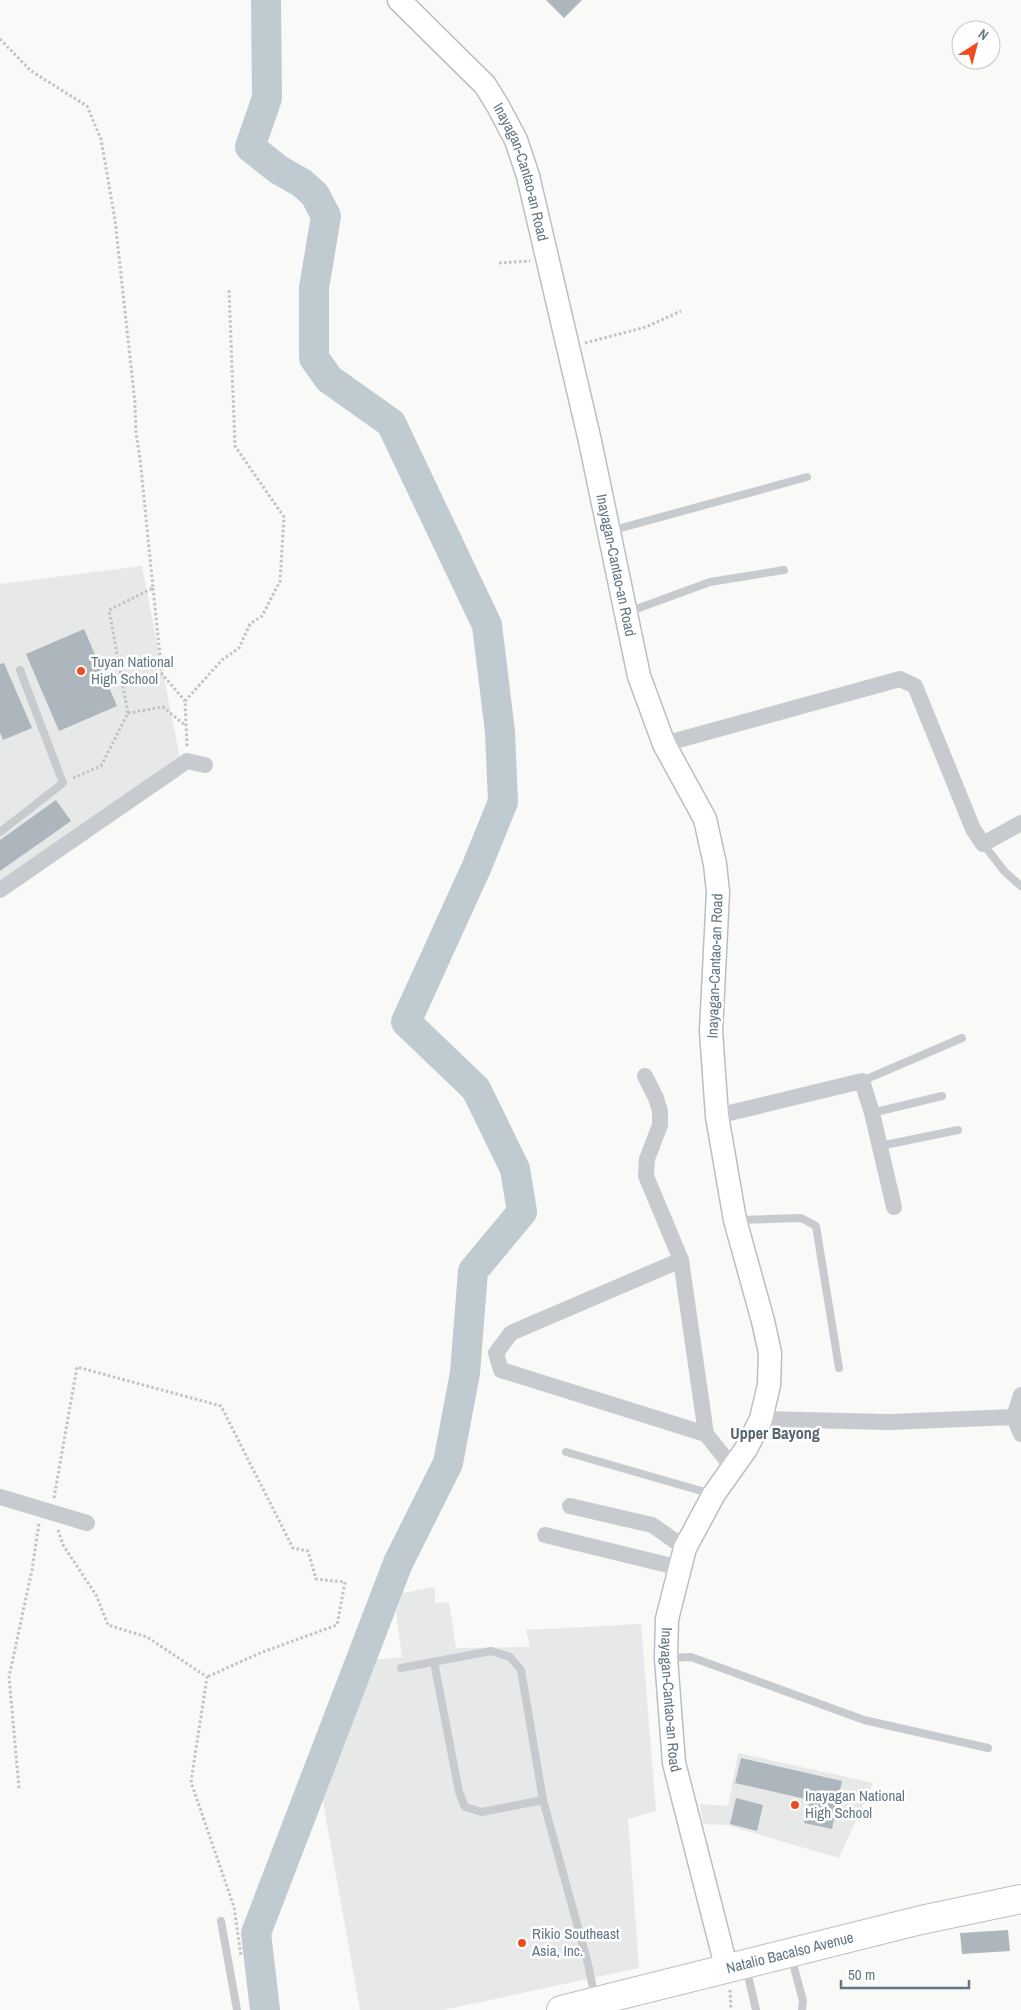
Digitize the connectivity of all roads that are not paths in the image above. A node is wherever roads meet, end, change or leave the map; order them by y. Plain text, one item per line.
1 (399, 0) edge
2 (807, 477) dead end
3 (608, 532) junction
4 (784, 570) dead end
5 (625, 613) junction
6 (20, 670) dead end
7 (664, 744) junction
8 (204, 765) dead end
9 (1021, 822) edge
10 (0, 832) edge
11 (983, 844) junction
12 (1021, 886) edge
13 (0, 890) edge
14 (962, 1038) dead end
15 (645, 1076) dead end
16 (862, 1081) junction
17 (942, 1096) dead end
18 (872, 1113) junction
19 (716, 1116) junction
20 (958, 1130) dead end
21 (880, 1146) junction
22 (894, 1208) dead end
23 (735, 1220) junction
24 (681, 1260) junction
25 (839, 1368) dead end
26 (1021, 1395) edge
27 (1014, 1417) junction
28 (761, 1419) junction
29 (706, 1434) junction
30 (1021, 1434) edge
31 (566, 1452) dead end
32 (733, 1468) junction
33 (714, 1494) junction
34 (0, 1497) edge
35 (570, 1506) dead end
36 (88, 1523) dead end
37 (545, 1535) dead end
38 (682, 1558) junction
39 (666, 1658) junction
40 (434, 1662) junction
41 (401, 1668) dead end
42 (988, 1748) dead end
43 (543, 1800) junction
44 (1021, 1899) edge
45 (221, 1921) dead end
46 (790, 1954) junction
47 (736, 1968) junction
48 (595, 2002) junction
49 (237, 2010) edge
50 (561, 2010) edge
51 (756, 2010) edge
52 (802, 2010) edge

1 - 3 street, Inayagan-Cantao-an Road
2 - 3 lane
3 - 5 street, Inayagan-Cantao-an Road
4 - 5 lane
5 - 7 street, Inayagan-Cantao-an Road
6 - 10 lane
7 - 11 street
7 - 19 street, Inayagan-Cantao-an Road
8 - 13 street
9 - 11 street
11 - 12 lane
14 - 16 lane
15 - 24 street
16 - 18 street
16 - 19 street
17 - 18 lane
18 - 21 street
19 - 23 street, Inayagan-Cantao-an Road
20 - 21 lane
21 - 22 street
23 - 25 lane
23 - 28 street, Inayagan-Cantao-an Road
24 - 29 street
24 - 29 street
26 - 27 street
27 - 28 street
27 - 30 street
28 - 32 street, Inayagan-Cantao-an Road
29 - 32 street
31 - 33 lane
32 - 33 street, Inayagan-Cantao-an Road
33 - 38 street, Inayagan-Cantao-an Road
34 - 36 street
35 - 38 street
37 - 38 street
38 - 39 street, Inayagan-Cantao-an Road
39 - 42 lane
39 - 47 street, Inayagan-Cantao-an Road
40 - 41 lane
40 - 43 lane
40 - 43 lane
43 - 48 lane
44 - 46 highway, Natalio Bacalso Avenue
45 - 49 lane
46 - 47 highway, Natalio Bacalso Avenue
46 - 52 lane
47 - 48 highway, Natalio Bacalso Avenue
47 - 51 lane
48 - 50 highway, Natalio Bacalso Avenue

